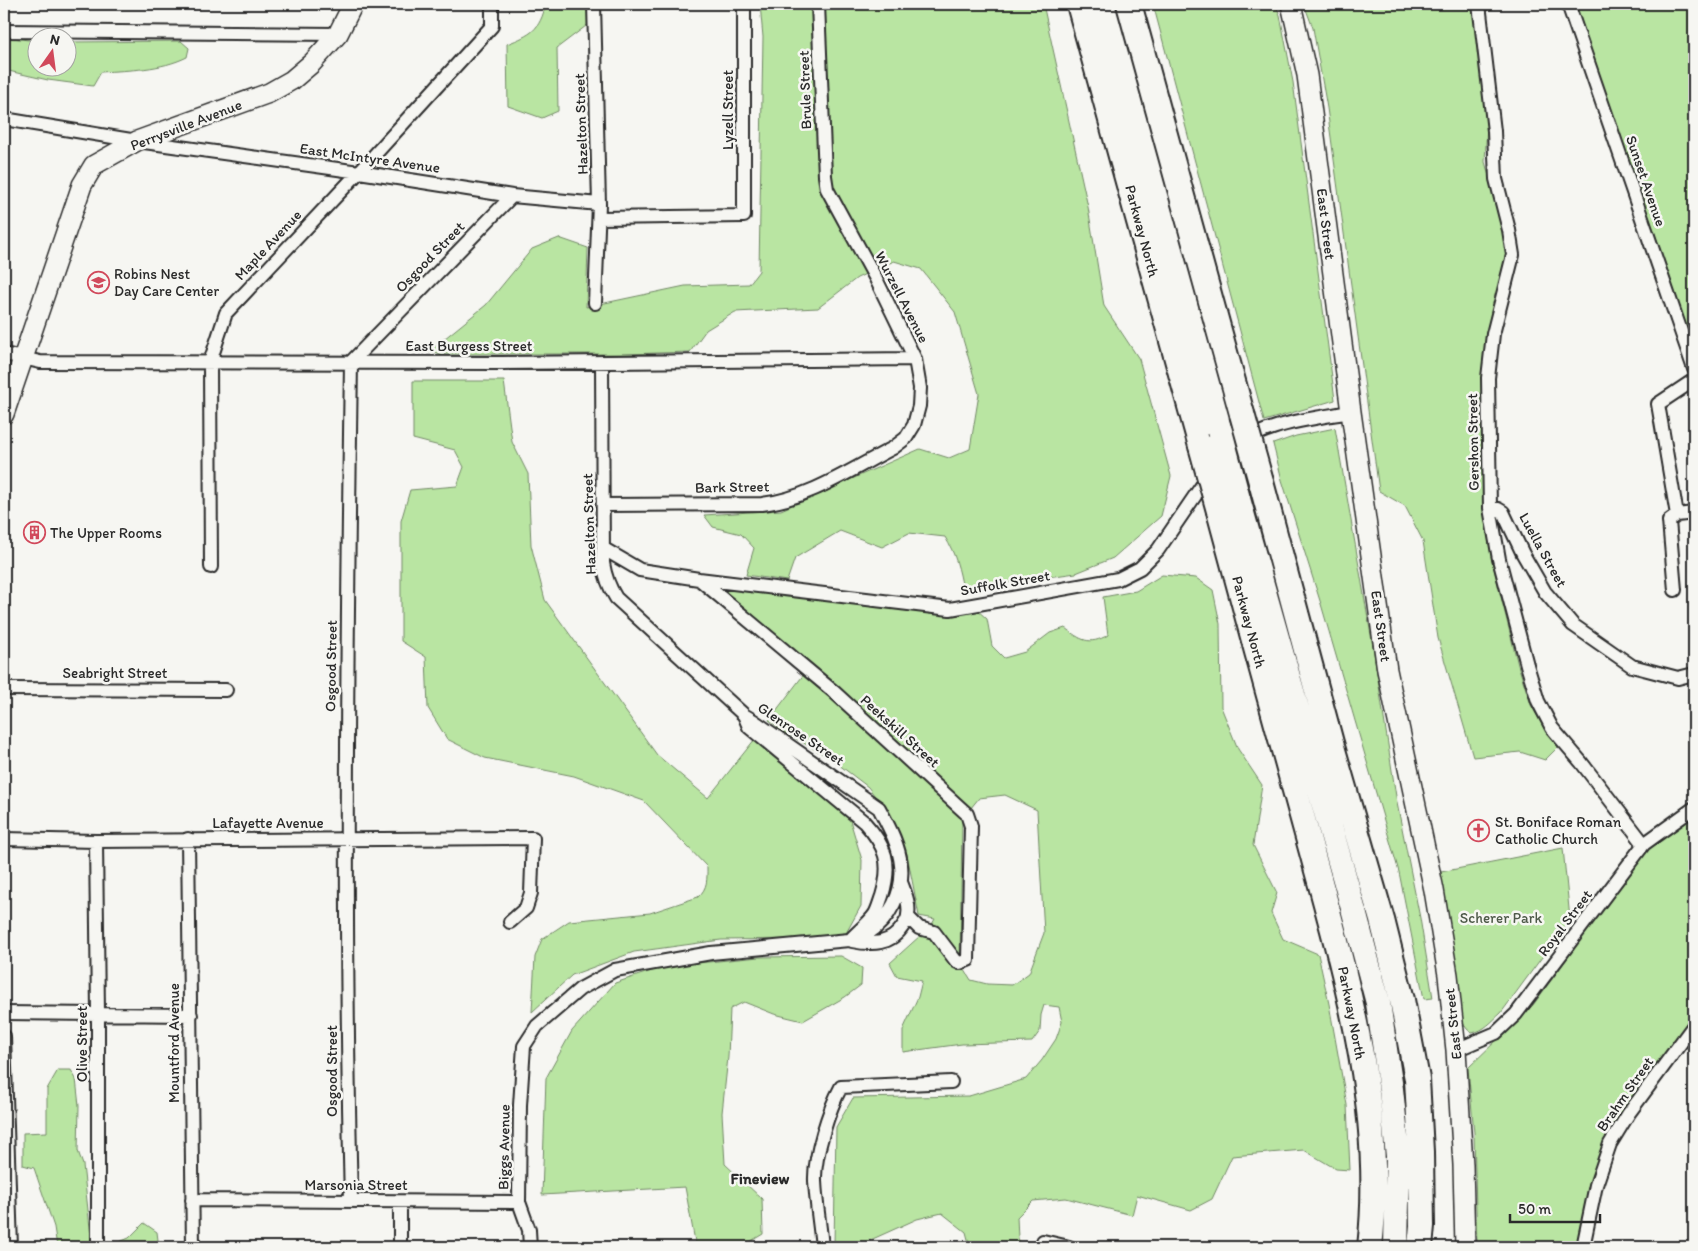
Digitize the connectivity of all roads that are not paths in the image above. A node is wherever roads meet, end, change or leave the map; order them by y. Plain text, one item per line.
1 (353, 4) edge
2 (492, 4) edge
3 (594, 4) edge
4 (744, 4) edge
5 (818, 4) edge
6 (1079, 4) edge
7 (1102, 4) edge
8 (1129, 4) edge
9 (1291, 4) edge
10 (1479, 4) edge
11 (1568, 4) edge
12 (4, 31) edge
13 (338, 34) junction
14 (4, 119) edge
15 (137, 141) junction
16 (360, 172) junction
17 (825, 176) joint
18 (512, 196) junction
19 (600, 204) junction
20 (599, 218) junction
21 (595, 303) dead end
22 (4, 356) edge
23 (24, 359) junction
24 (915, 359) junction
25 (210, 362) junction
26 (351, 362) junction
27 (602, 362) junction
28 (1694, 369) edge
29 (1694, 380) edge
30 (1351, 412) junction
31 (4, 414) edge
32 (906, 438) joint
33 (604, 505) junction
34 (1228, 505) junction
35 (1490, 508) junction
36 (1694, 513) edge
37 (1677, 515) junction
38 (604, 548) junction
39 (211, 567) dead end
40 (699, 579) junction
41 (1675, 590) dead end
42 (1694, 674) edge
43 (4, 689) edge
44 (226, 690) dead end
45 (744, 715) junction
46 (1694, 808) edge
47 (4, 839) edge
48 (188, 839) junction
49 (347, 839) junction
50 (96, 840) junction
51 (1644, 844) junction
52 (901, 882) junction
53 (908, 917) junction
54 (510, 922) dead end
55 (849, 940) junction
56 (4, 1013) edge
57 (98, 1014) junction
58 (191, 1015) junction
59 (1694, 1025) edge
60 (4, 1036) edge
61 (524, 1046) joint
62 (1456, 1050) junction
63 (951, 1082) dead end
64 (192, 1200) junction
65 (351, 1201) junction
66 (400, 1202) junction
67 (519, 1202) junction
68 (1043, 1242) dead end
69 (11, 1247) edge
70 (98, 1247) edge
71 (193, 1247) edge
72 (400, 1247) edge
73 (530, 1247) edge
74 (822, 1247) edge
75 (1069, 1247) edge
76 (1370, 1247) edge
77 (1396, 1247) edge
78 (1420, 1247) edge
79 (1465, 1247) edge
80 (1583, 1247) edge

1 - 13 main road, Perrysville Avenue
2 - 16 street, Maple Avenue
3 - 19 street, Hazelton Street
4 - 20 street, Lyzell Street
5 - 17 street, Brule Street
6 - 34 highway, Parkway North, bridge
7 - 34 highway, bridge
8 - 78 highway, bridge
9 - 30 main road, East Street
10 - 35 street, Gershon Street
11 - 28 street, Sunset Avenue
12 - 13 street
13 - 15 main road, Perrysville Avenue
14 - 15 street, East McIntyre Avenue
15 - 16 street, East McIntyre Avenue
15 - 23 main road, Perrysville Avenue
16 - 18 street, East McIntyre Avenue
16 - 25 street, Maple Avenue
17 - 24 street, Wurzell Avenue
18 - 19 street, East McIntyre Avenue
18 - 26 street, Osgood Street
19 - 20 street, Hazelton Street
20 - 21 street, Hazelton Street
22 - 23 street, East Burgess Street
23 - 25 street, East Burgess Street
23 - 31 main road, Perrysville Avenue
24 - 27 street, East Burgess Street
24 - 32 street, Wurzell Avenue
25 - 26 street, East Burgess Street
25 - 39 street, Maple Avenue
26 - 27 street, East Burgess Street
26 - 49 street, Osgood Street
27 - 33 street, Hazelton Street
29 - 37 street
30 - 40 street, Suffolk Street
30 - 62 main road, East Street
32 - 33 street, Bark Street
33 - 38 street, Hazelton Street
34 - 76 highway, Parkway North
34 - 77 highway
35 - 42 street, Luella Street
35 - 51 street, Gershon Street
36 - 37 street
37 - 41 street
38 - 40 street, Suffolk Street
38 - 45 street, Hazelton Street
40 - 53 street, Peekskill Street
43 - 44 street, Seabright Street
45 - 52 street, Glenrose Street
45 - 55 street, Glenrose Street
46 - 51 street, Royal Street
47 - 50 street, Lafayette Avenue
48 - 49 street, Lafayette Avenue
48 - 50 street, Lafayette Avenue
48 - 58 street, Mountford Avenue
49 - 54 street, Lafayette Avenue
49 - 65 street, Osgood Street
50 - 57 street, Olive Street
51 - 62 street, Royal Street
52 - 53 street
52 - 55 street, Glenrose Street
53 - 55 street
55 - 61 street, Glenrose Street
56 - 57 street
57 - 58 street
57 - 70 street, Olive Street
58 - 64 street, Mountford Avenue
59 - 80 street, Brahm Street
60 - 69 street
61 - 67 street, Biggs Avenue
62 - 79 main road, East Street
63 - 74 street
64 - 65 street, Marsonia Street
64 - 71 street, Mountford Avenue
65 - 66 street, Marsonia Street
66 - 67 street, Marsonia Street
66 - 72 street
67 - 73 street, Biggs Avenue
68 - 75 street

